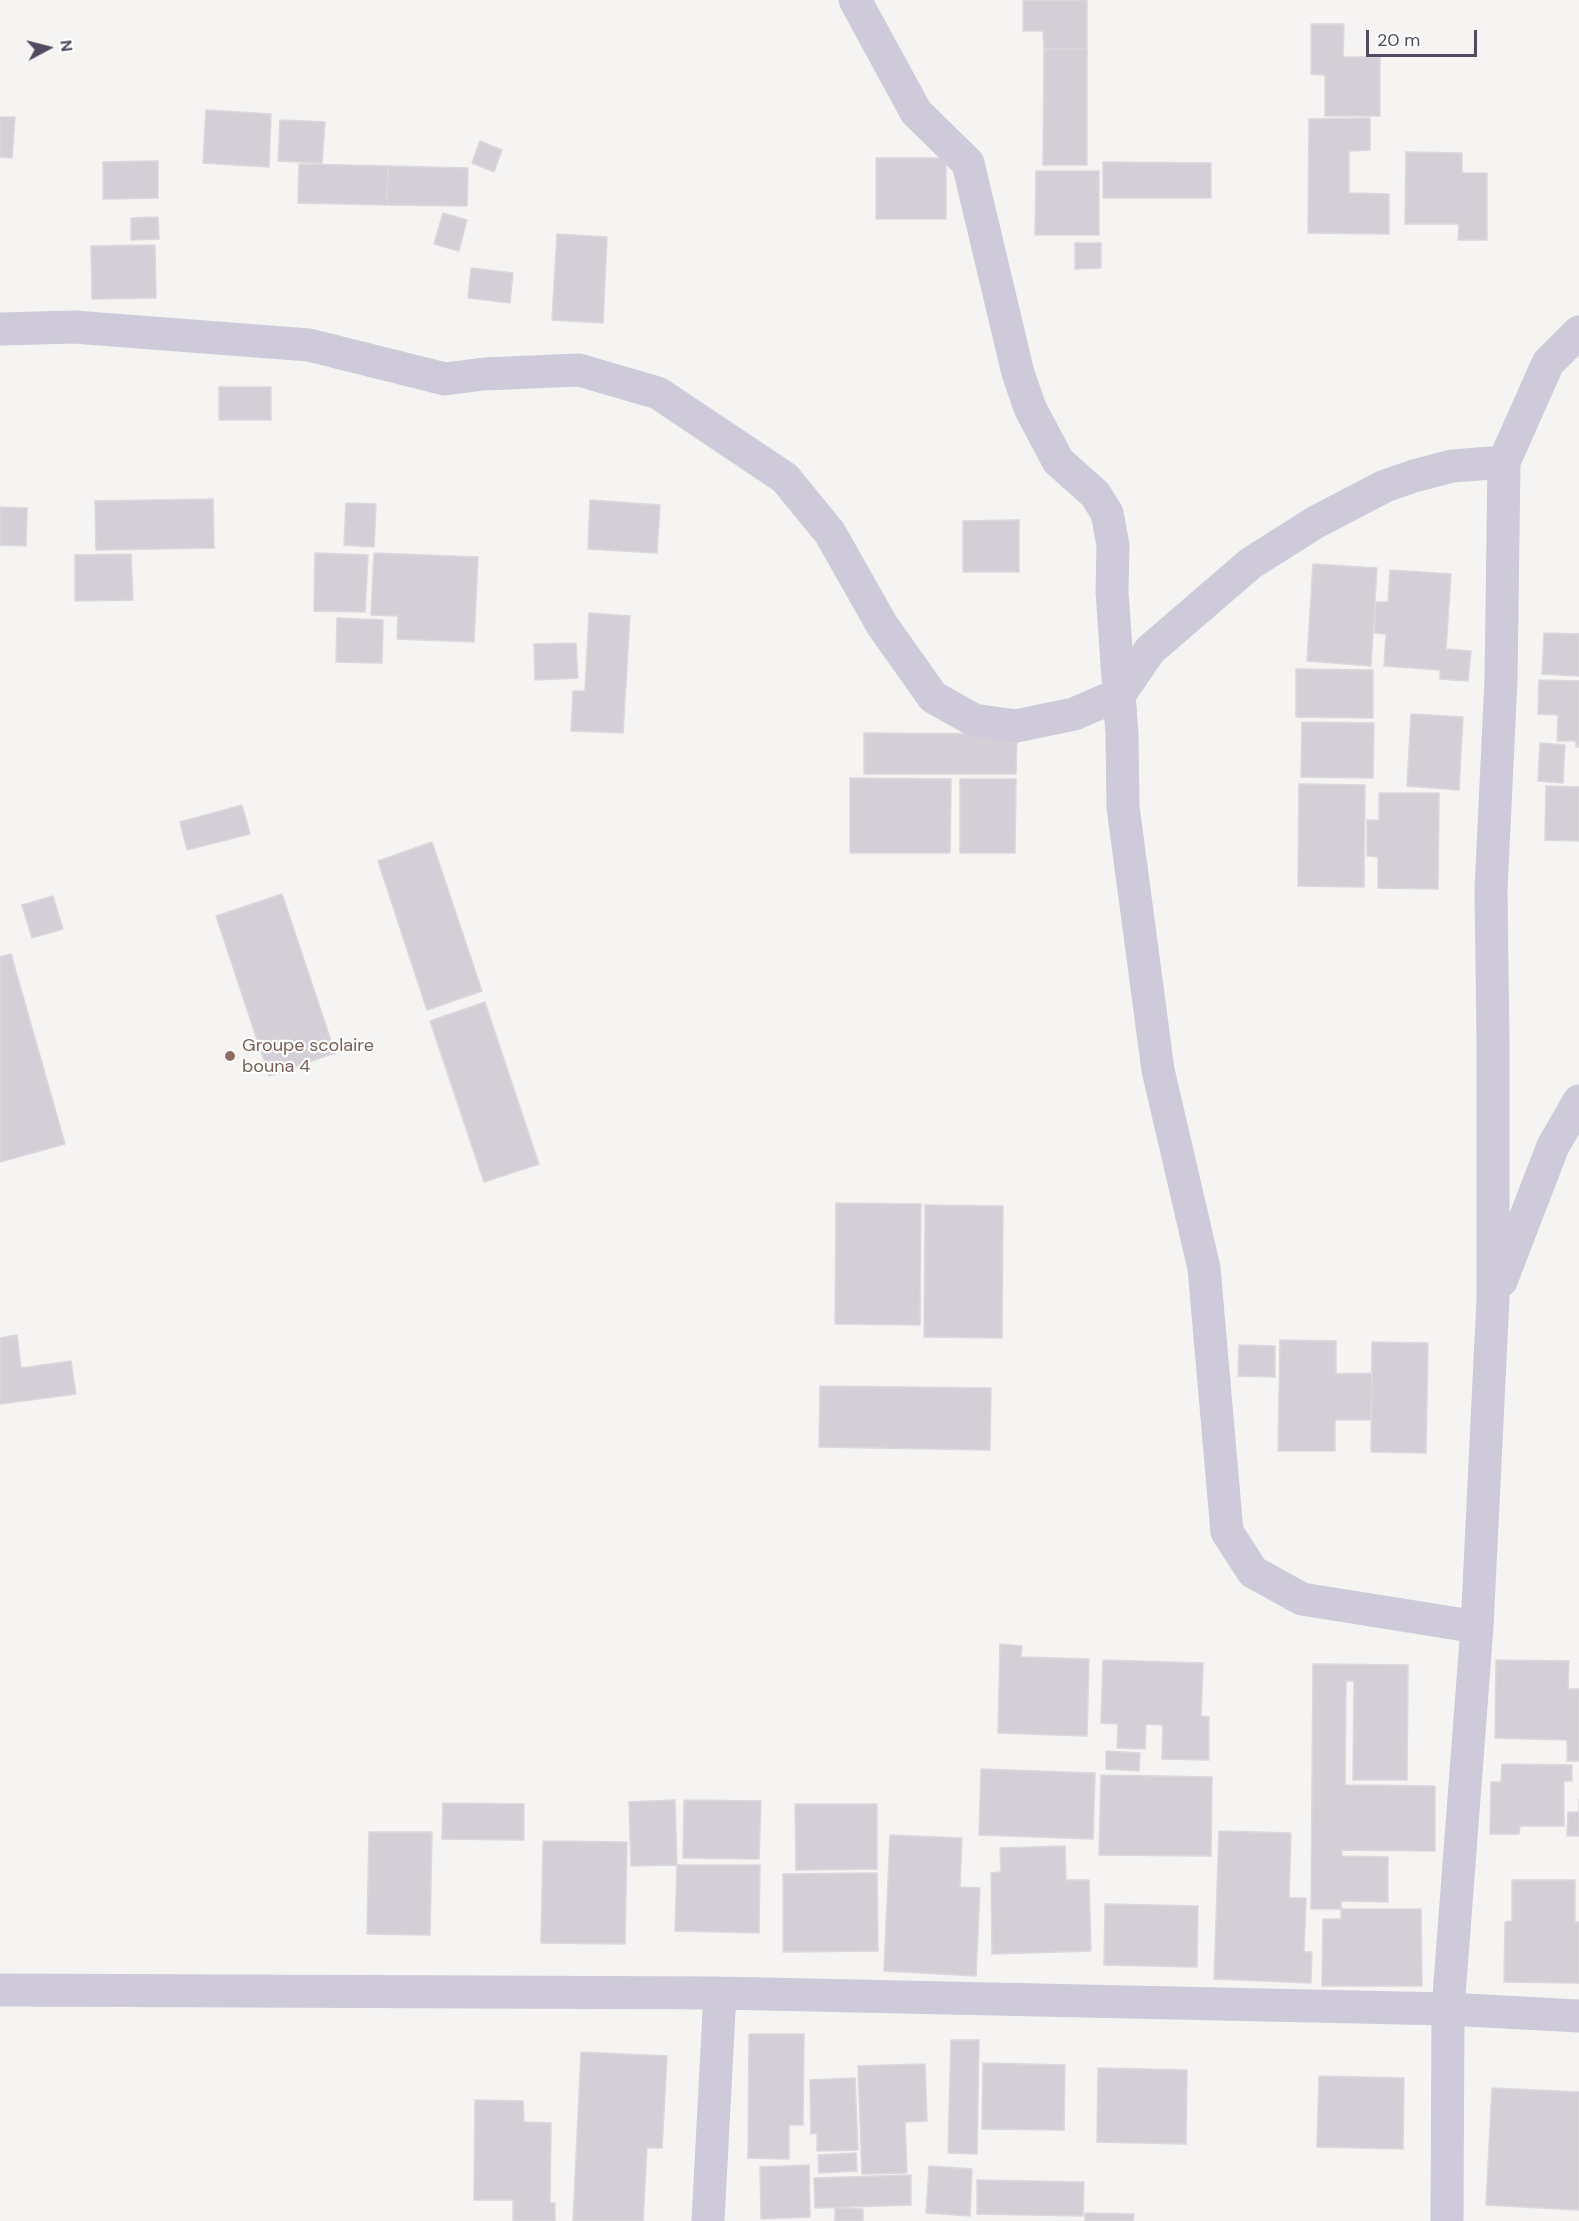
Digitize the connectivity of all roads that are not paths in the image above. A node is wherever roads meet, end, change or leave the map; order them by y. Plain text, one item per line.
1 (855, 0) edge
2 (0, 329) edge
3 (1579, 332) edge
4 (1504, 462) junction
5 (1120, 694) junction
6 (1579, 1101) edge
7 (1493, 1299) junction
8 (1477, 1627) junction
9 (0, 1990) edge
10 (720, 1993) junction
11 (1448, 2009) junction
12 (1579, 2016) edge
13 (708, 2221) edge
14 (1447, 2221) edge

1 - 5 street
2 - 5 street
3 - 4 street
4 - 5 street
4 - 7 street
5 - 8 street
6 - 7 street
7 - 8 street
8 - 11 street
9 - 10 street
10 - 11 street
10 - 13 street
11 - 12 street
11 - 14 street

